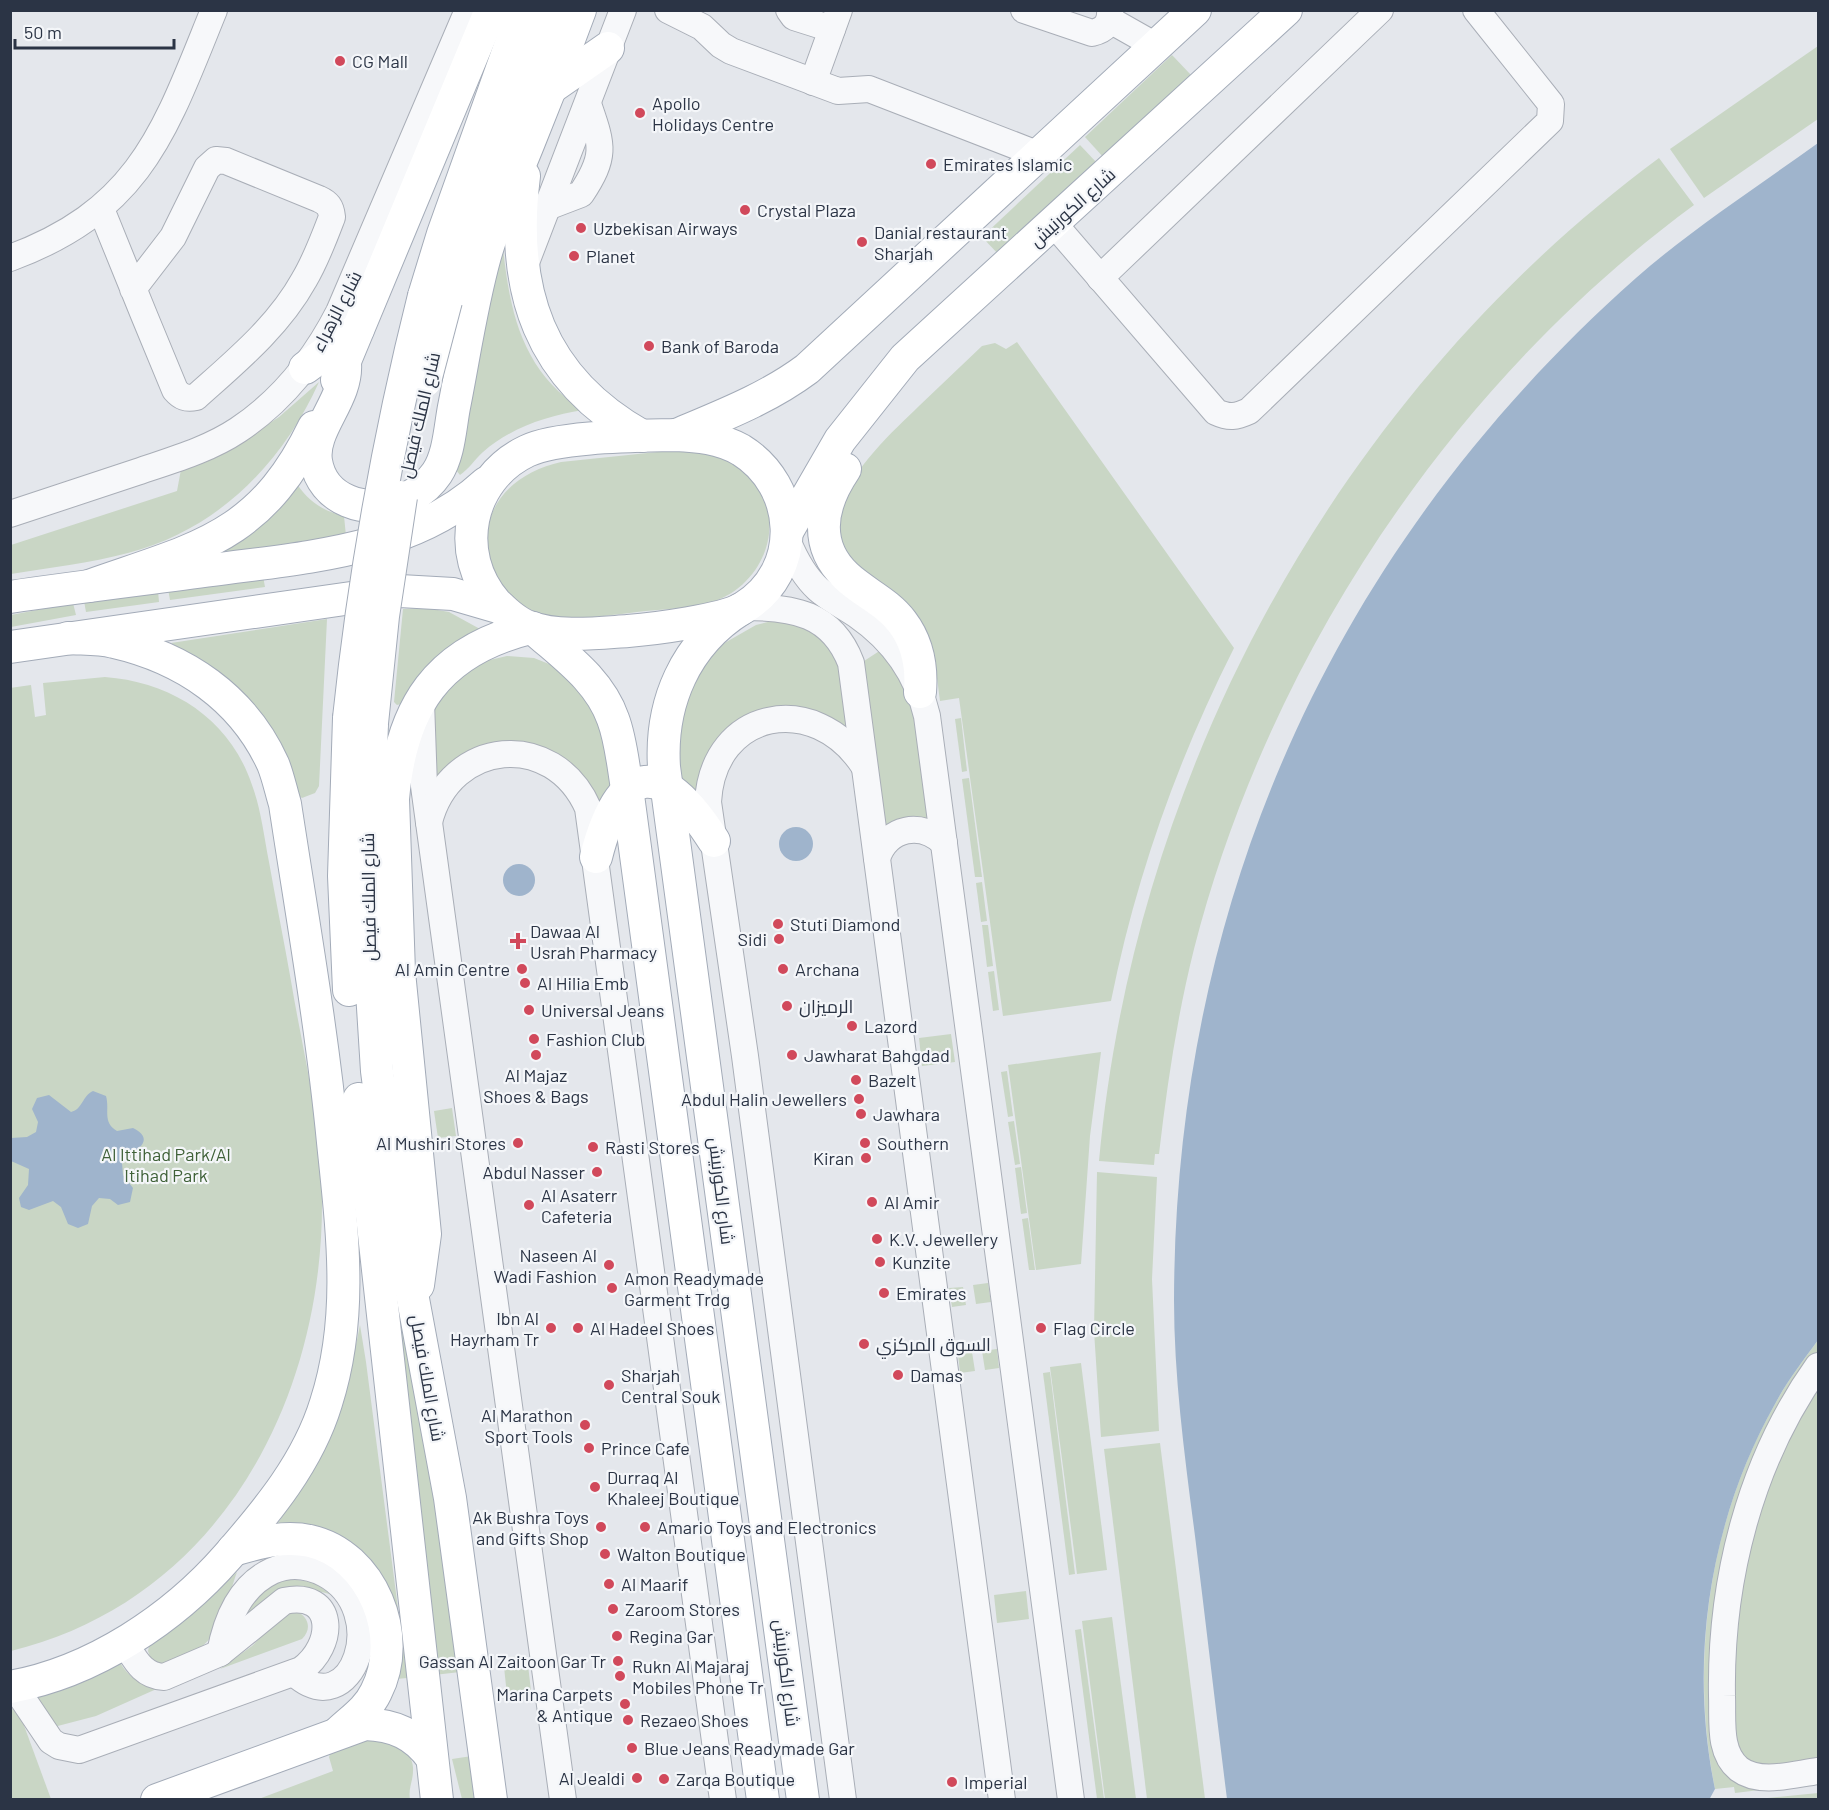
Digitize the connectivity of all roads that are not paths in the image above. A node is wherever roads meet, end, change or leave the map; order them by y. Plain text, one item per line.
1 (214, 10) edge
2 (468, 10) edge
3 (491, 10) edge
4 (523, 10) edge
5 (551, 10) edge
6 (580, 10) edge
7 (623, 10) edge
8 (668, 10) edge
9 (789, 10) edge
10 (1024, 10) edge
11 (1286, 10) edge
12 (1380, 10) edge
13 (1476, 10) edge
14 (1187, 14) edge
15 (1110, 15) edge
16 (835, 20) edge
17 (1156, 46) junction
18 (608, 48) junction
19 (813, 82) junction
20 (552, 87) junction
21 (528, 144) junction
22 (1037, 154) junction
23 (101, 209) junction
24 (1054, 224) junction
25 (10, 258) edge
26 (522, 271) junction
27 (1100, 278) junction
28 (134, 289) junction
29 (435, 298) junction
30 (359, 328) junction
31 (905, 358) junction
32 (345, 363) junction
33 (305, 368) junction
34 (675, 435) junction
35 (642, 436) junction
36 (493, 476) junction
37 (10, 514) edge
38 (788, 536) junction
39 (88, 586) junction
40 (10, 597) edge
41 (501, 608) junction
42 (743, 608) junction
43 (531, 628) junction
44 (69, 638) junction
45 (10, 647) edge
46 (920, 692) junction
47 (421, 700) junction
48 (360, 720) junction
49 (864, 766) junction
50 (666, 786) junction
51 (627, 788) junction
52 (429, 822) junction
53 (714, 842) junction
54 (944, 843) junction
55 (596, 857) junction
56 (877, 858) junction
57 (328, 1088) junction
58 (372, 1234) junction
59 (413, 1300) junction
60 (338, 1349) junction
61 (1818, 1366) edge
62 (233, 1550) junction
63 (124, 1642) junction
64 (220, 1653) junction
65 (294, 1673) junction
66 (12, 1687) edge
67 (339, 1732) junction
68 (432, 1758) junction
69 (1818, 1771) edge
70 (1071, 1798) edge
71 (157, 1800) edge
72 (437, 1800) edge
73 (491, 1800) edge
74 (563, 1800) edge
75 (723, 1800) edge
76 (763, 1800) edge
77 (803, 1800) edge
78 (843, 1800) edge
79 (1002, 1800) edge

1 - 23 street
2 - 33 street, شارع الزهراء
3 - 30 main road
4 - 29 main road, شارع الملك فيصل
5 - 29 main road, شارع الملك فيصل
6 - 20 main road
7 - 18 street
8 - 19 street
9 - 16 street
10 - 15 street
11 - 24 main road, شارع الكورنيش
12 - 27 street
13 - 27 street
14 - 17 main road
15 - 17 street
16 - 19 street
17 - 22 main road
18 - 20 main road
18 - 26 street
19 - 22 street
20 - 21 main road
21 - 26 main road
21 - 32 main road
22 - 34 main road
23 - 25 street
23 - 28 street
24 - 27 street
24 - 31 main road, شارع الكورنيش
26 - 35 main road
28 - 28 street
29 - 48 main road, شارع الملك فيصل, bridge
30 - 32 main road
30 - 33 main road
31 - 38 main road, شارع الكورنيش
31 - 46 main road
32 - 39 main road
33 - 37 street, شارع الزهراء
34 - 35 main road
34 - 38 main road
35 - 36 main road
36 - 39 main road
36 - 41 main road
38 - 42 main road, شارع الكورنيش
38 - 46 street
39 - 40 main road
41 - 43 main road
41 - 44 main road
42 - 43 main road
42 - 49 street
42 - 50 main road, شارع الكورنيش
43 - 47 main road
43 - 51 main road
44 - 45 main road
44 - 57 main road
46 - 54 street
47 - 52 street
47 - 59 main road
48 - 58 main road, شارع الملك فيصل
48 - 59 main road, شارع الملك فيصل
49 - 53 street
49 - 56 street
50 - 51 main road
50 - 53 main road
50 - 77 main road, شارع الكورنيش
51 - 55 main road
51 - 76 main road
52 - 55 street
52 - 74 street
53 - 78 street
54 - 56 street
54 - 70 street
55 - 75 street
56 - 79 street
57 - 58 main road
57 - 60 main road
58 - 60 main road
58 - 68 main road, شارع الملك فيصل
59 - 73 main road, شارع الملك فيصل
60 - 62 main road
61 - 69 street
62 - 63 main road
62 - 67 main road
63 - 64 street
63 - 66 main road
64 - 65 street
64 - 65 street
65 - 66 street
67 - 68 main road
67 - 71 main road
68 - 72 main road, شارع الملك فيصل

